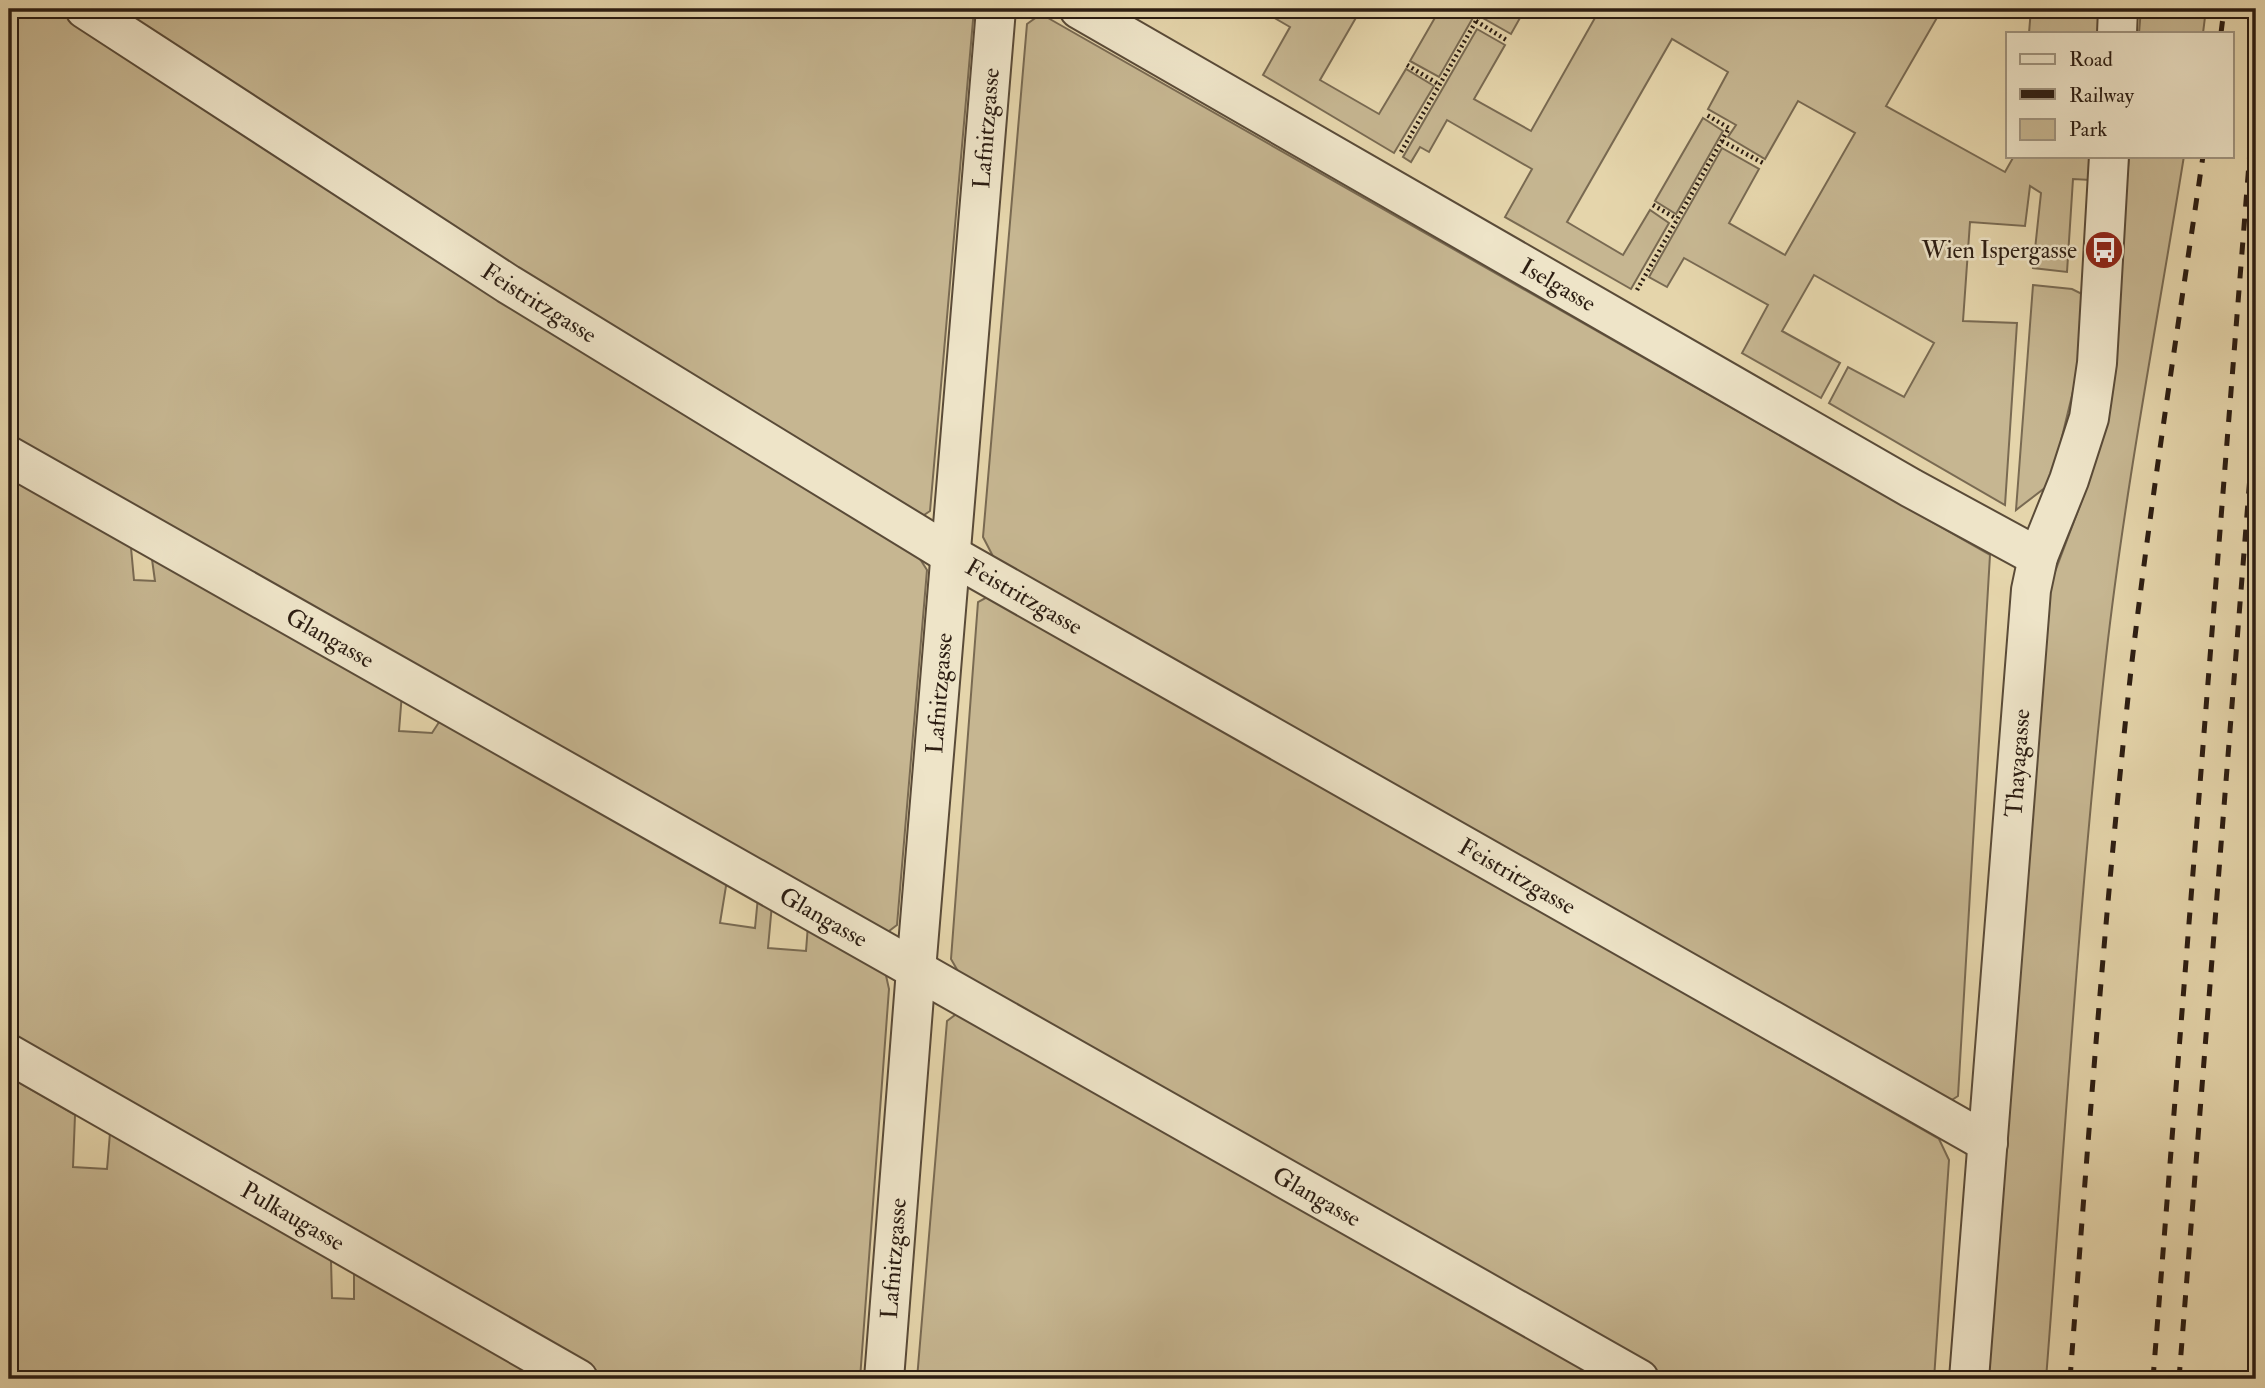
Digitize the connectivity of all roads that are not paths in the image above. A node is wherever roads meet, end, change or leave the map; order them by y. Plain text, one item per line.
1 (85, 9) edge
2 (996, 9) edge
3 (1079, 9) edge
4 (2118, 9) edge
5 (2117, 32) edge
6 (2109, 158) edge
7 (9, 456) edge
8 (951, 555) junction
9 (2038, 557) junction
10 (916, 970) junction
11 (9, 1054) edge
12 (1988, 1143) junction
13 (578, 1379) edge
14 (884, 1379) edge
15 (1639, 1379) edge
16 (1969, 1379) edge

1 - 8 street, Feistritzgasse
2 - 8 street, Lafnitzgasse
3 - 9 street, Iselgasse
4 - 5 street
6 - 9 street, Thayagasse
7 - 10 street, Glangasse
8 - 10 street, Lafnitzgasse
8 - 12 street, Feistritzgasse
9 - 12 street, Thayagasse
10 - 14 street, Lafnitzgasse
10 - 15 street, Glangasse
11 - 13 street, Pulkaugasse
12 - 16 street, Thayagasse

